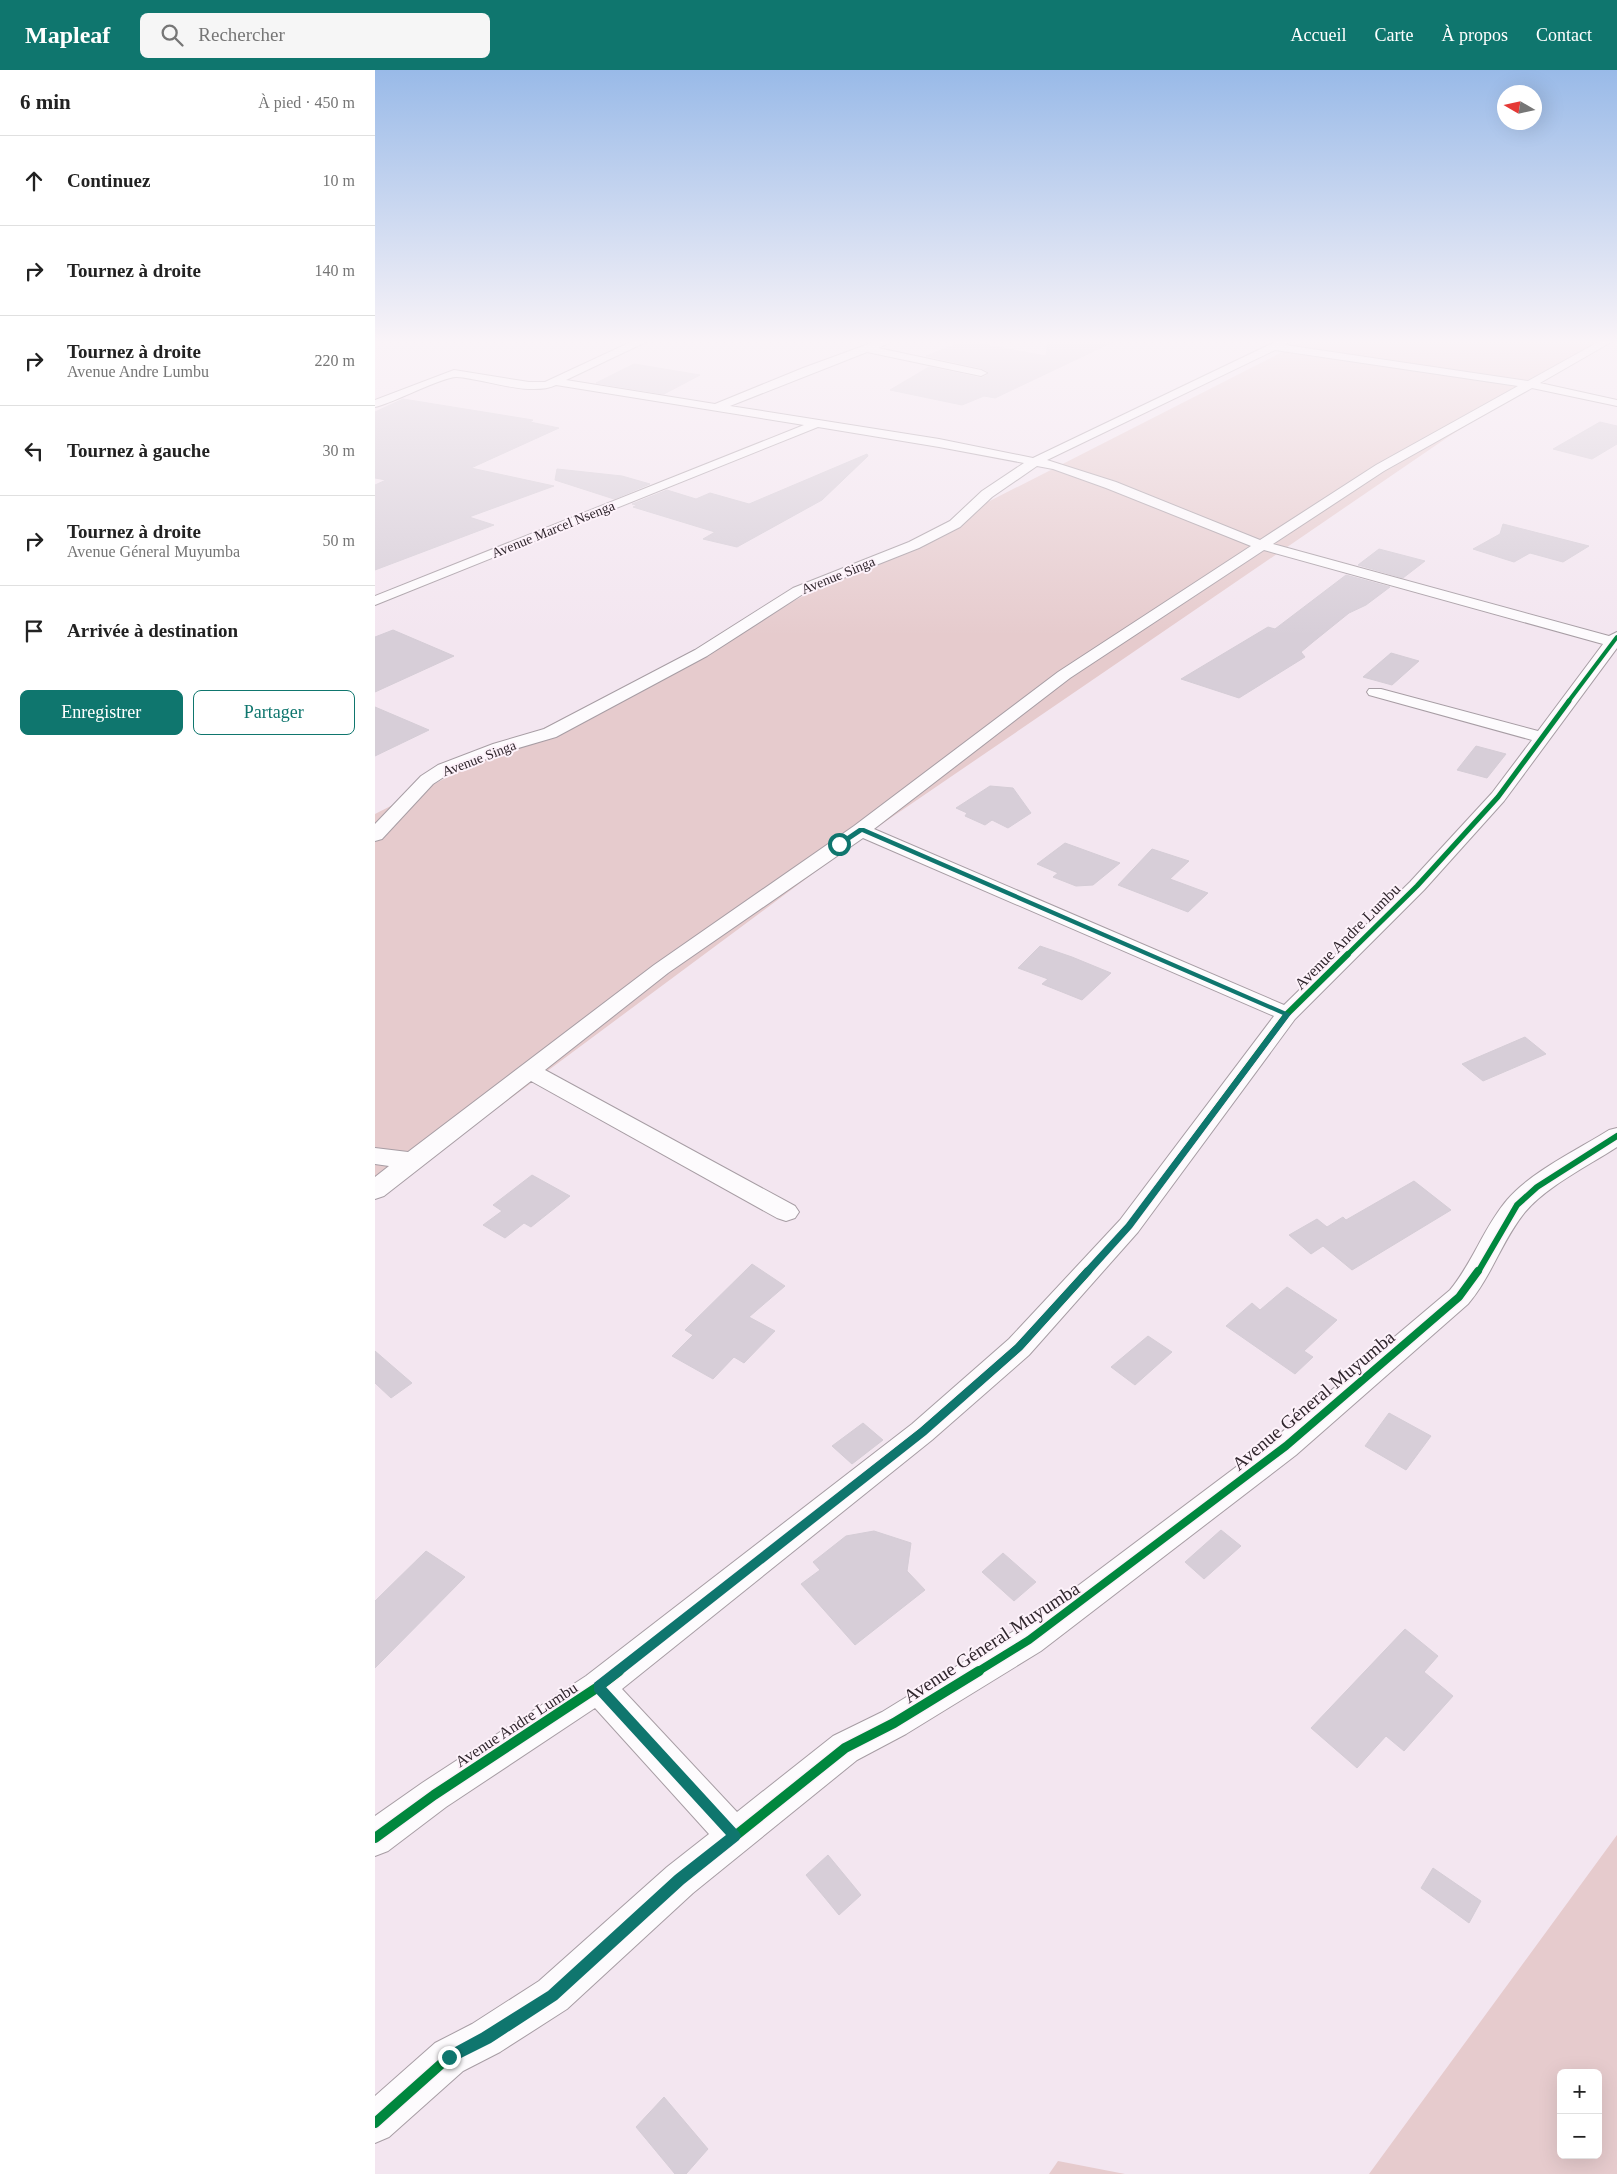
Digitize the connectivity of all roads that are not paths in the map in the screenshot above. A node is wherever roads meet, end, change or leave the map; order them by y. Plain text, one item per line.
1 (777, 439) edge
2 (906, 439) edge
3 (1081, 439) edge
4 (1432, 439) edge
5 (1036, 461) junction
6 (1260, 545) junction
7 (375, 601) edge
8 (1614, 639) edge
9 (1375, 692) dead end
10 (1542, 737) junction
11 (861, 830) junction
12 (375, 835) edge
13 (1287, 1014) junction
14 (528, 1070) junction
15 (1617, 1136) edge
16 (375, 1156) edge
17 (413, 1161) junction
18 (375, 1190) edge
19 (786, 1212) dead end
20 (598, 1687) junction
21 (735, 1836) junction
22 (375, 1838) edge
23 (375, 2123) edge

1 - 7 street, Avenue Marcel Nsenga
2 - 5 street
3 - 5 street, Avenue Singa
4 - 6 street
5 - 6 street
5 - 12 street, Avenue Singa
6 - 8 street
6 - 11 street
8 - 10 street, Avenue Andre Lumbu
9 - 10 street
10 - 13 street, Avenue Andre Lumbu
11 - 13 street
11 - 14 street
13 - 20 street, Avenue Andre Lumbu
14 - 17 street
14 - 19 street
15 - 21 street, Avenue Géneral Muyumba
16 - 17 street
17 - 18 street
20 - 21 street
20 - 22 street, Avenue Andre Lumbu
21 - 23 street, Avenue Géneral Muyumba

